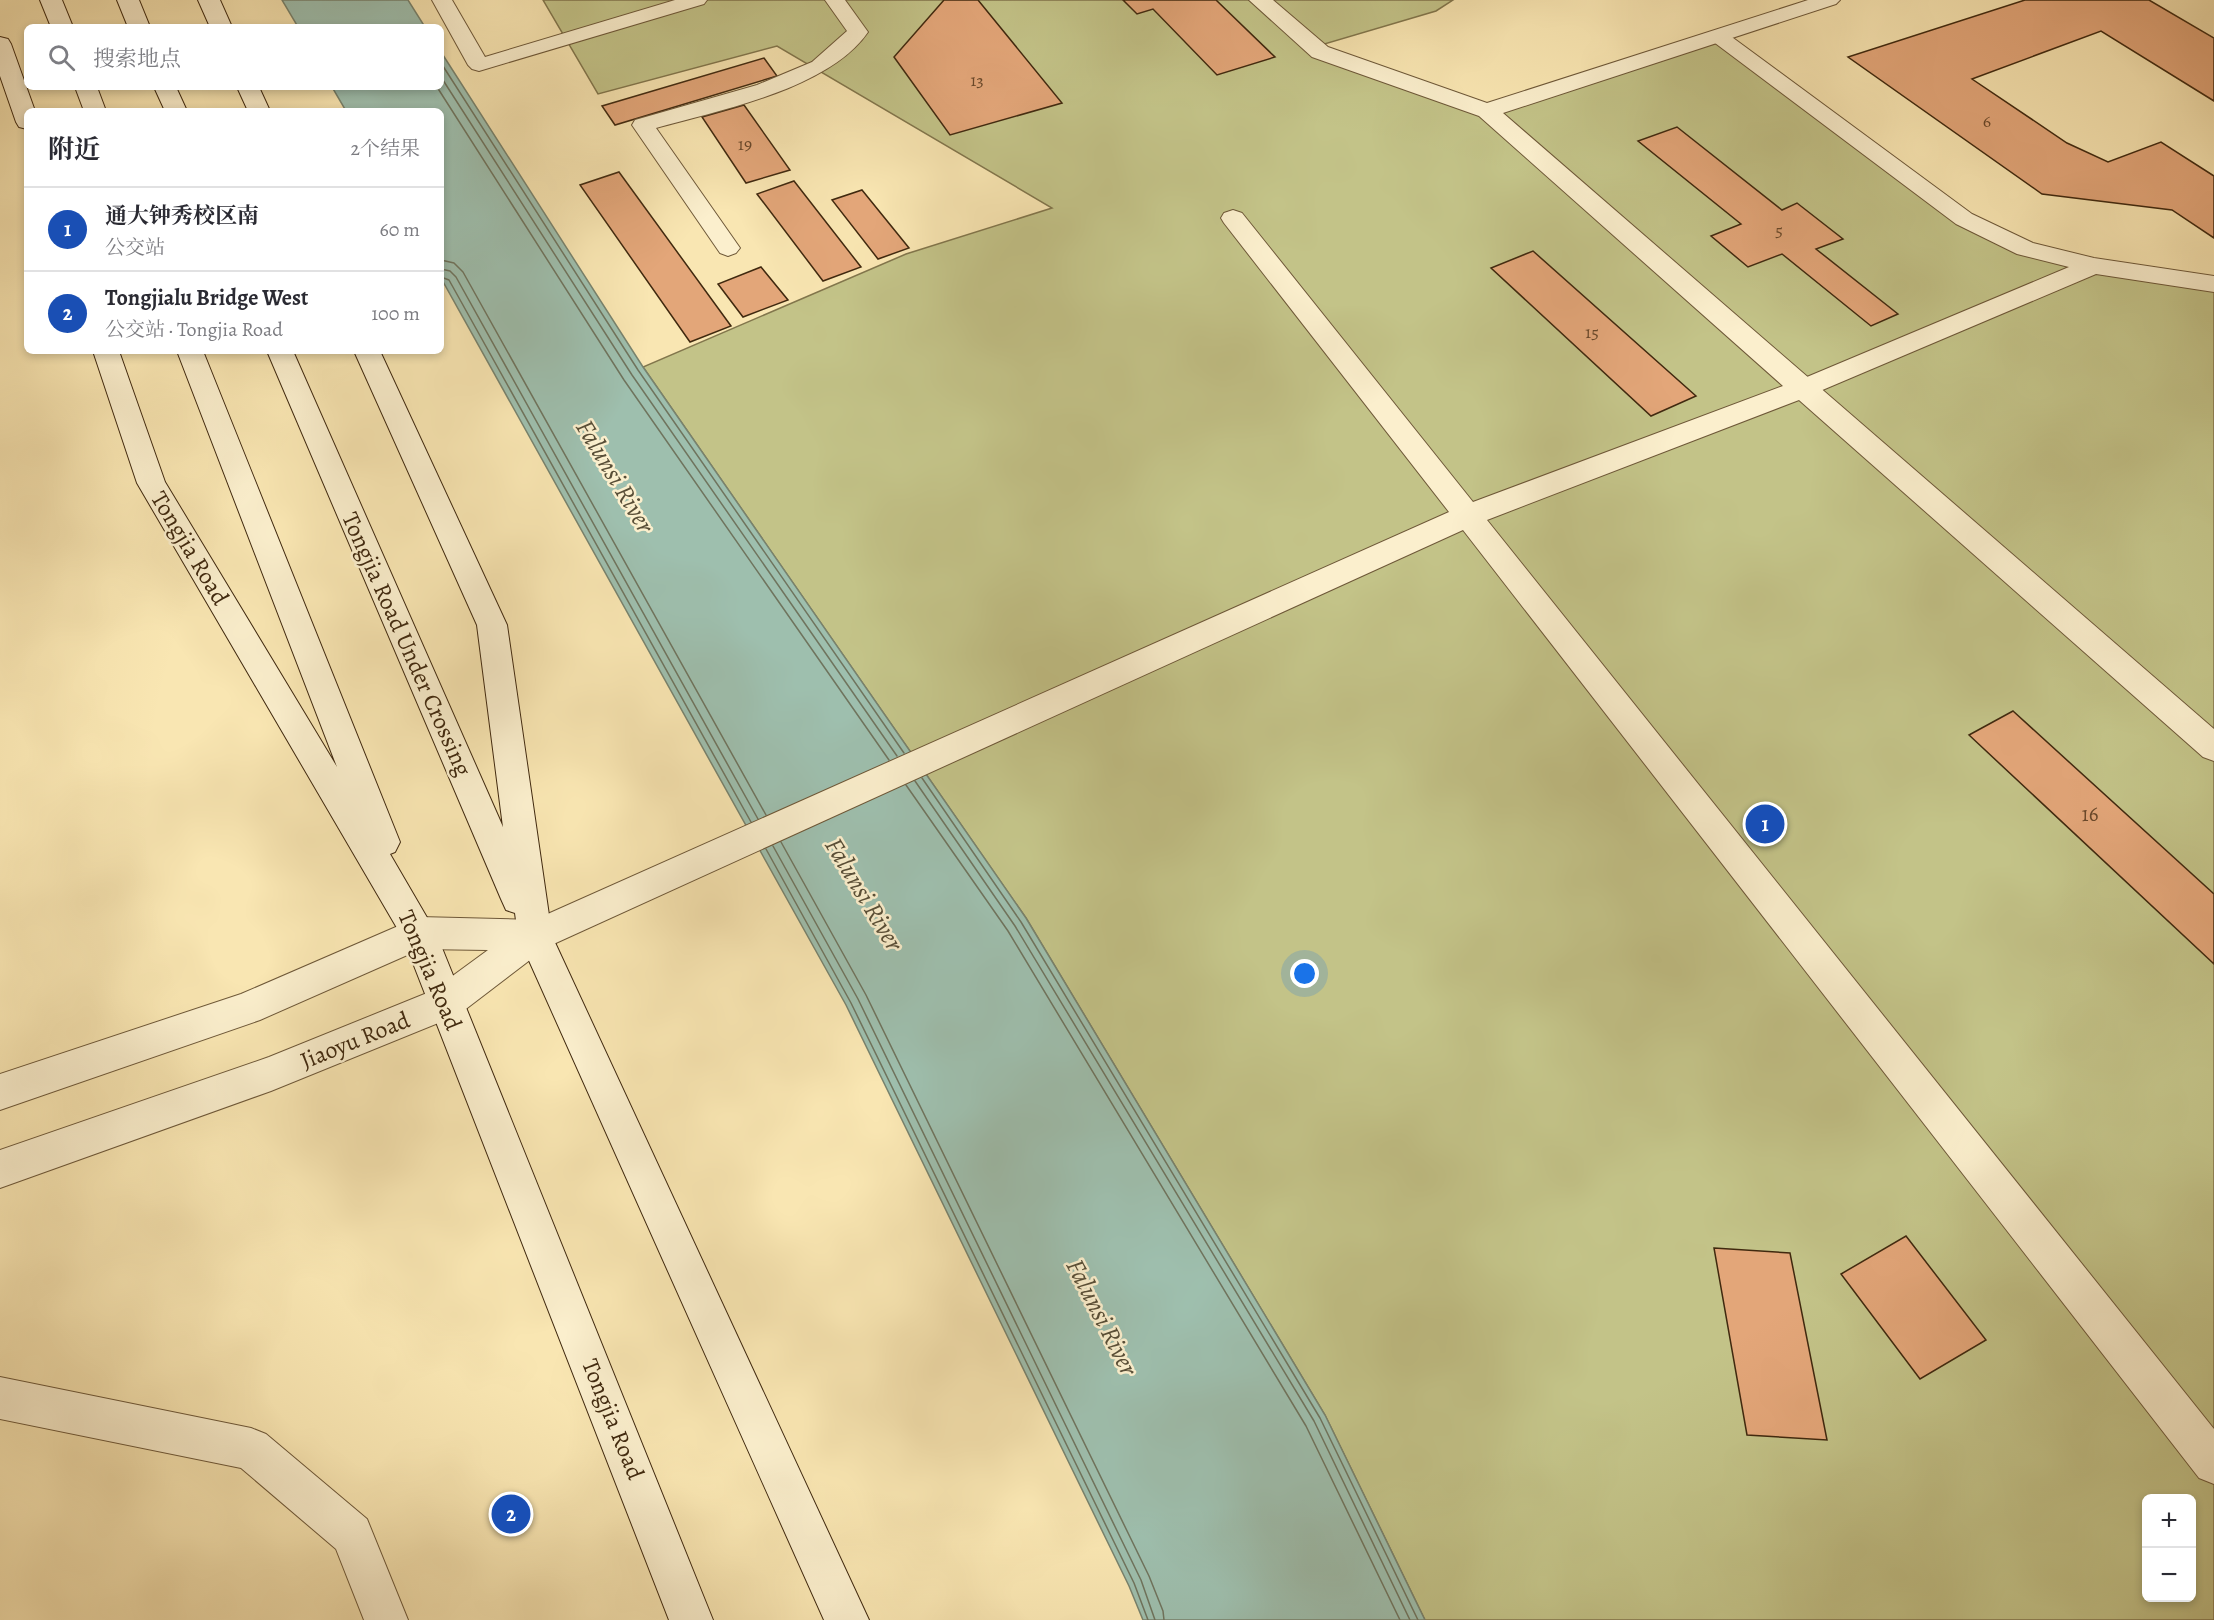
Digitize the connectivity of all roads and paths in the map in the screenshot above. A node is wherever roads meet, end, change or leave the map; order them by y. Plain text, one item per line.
1 (51, 0) edge
2 (128, 0) edge
3 (209, 0) edge
4 (441, 0) edge
5 (697, 0) edge
6 (835, 0) edge
7 (1260, 0) edge
8 (1829, 0) edge
9 (61, 24) edge
10 (138, 24) edge
11 (220, 24) edge
12 (1718, 36) junction
13 (0, 44) edge
14 (87, 90) edge
15 (166, 90) edge
16 (249, 90) edge
17 (94, 108) edge
18 (175, 108) edge
19 (258, 108) edge
20 (1487, 111) junction
21 (24, 113) edge
22 (1233, 218) dead end
23 (728, 248) dead end
24 (2094, 266) junction
25 (2214, 284) edge
26 (107, 354) edge
27 (191, 354) edge
28 (281, 354) edge
29 (369, 354) edge
30 (1803, 388) junction
31 (1467, 516) junction
32 (2214, 748) edge
33 (419, 933) junction
34 (535, 936) junction
35 (445, 1003) junction
36 (0, 1092) edge
37 (0, 1169) edge
38 (0, 1398) edge
39 (2214, 1462) edge
40 (386, 1620) edge
41 (691, 1620) edge
42 (847, 1620) edge

1 - 9 street
2 - 10 street
3 - 11 street
4 - 5 lane
6 - 23 lane
7 - 20 street
8 - 12 street
12 - 20 street
12 - 24 lane
13 - 21 street
14 - 17 street
15 - 18 street
16 - 19 street
20 - 30 street
22 - 31 street
24 - 25 lane
24 - 30 lane
26 - 33 street, Tongjia Road
27 - 33 street
28 - 34 street, Tongjia Road Under Crossing
29 - 34 street
30 - 31 street
30 - 32 street
31 - 34 street
31 - 39 street
33 - 34 street
33 - 35 street, Tongjia Road
33 - 36 street
34 - 35 street, Jiaoyu Road
34 - 42 street
35 - 37 street, Jiaoyu Road
35 - 41 street, Tongjia Road
38 - 40 street

